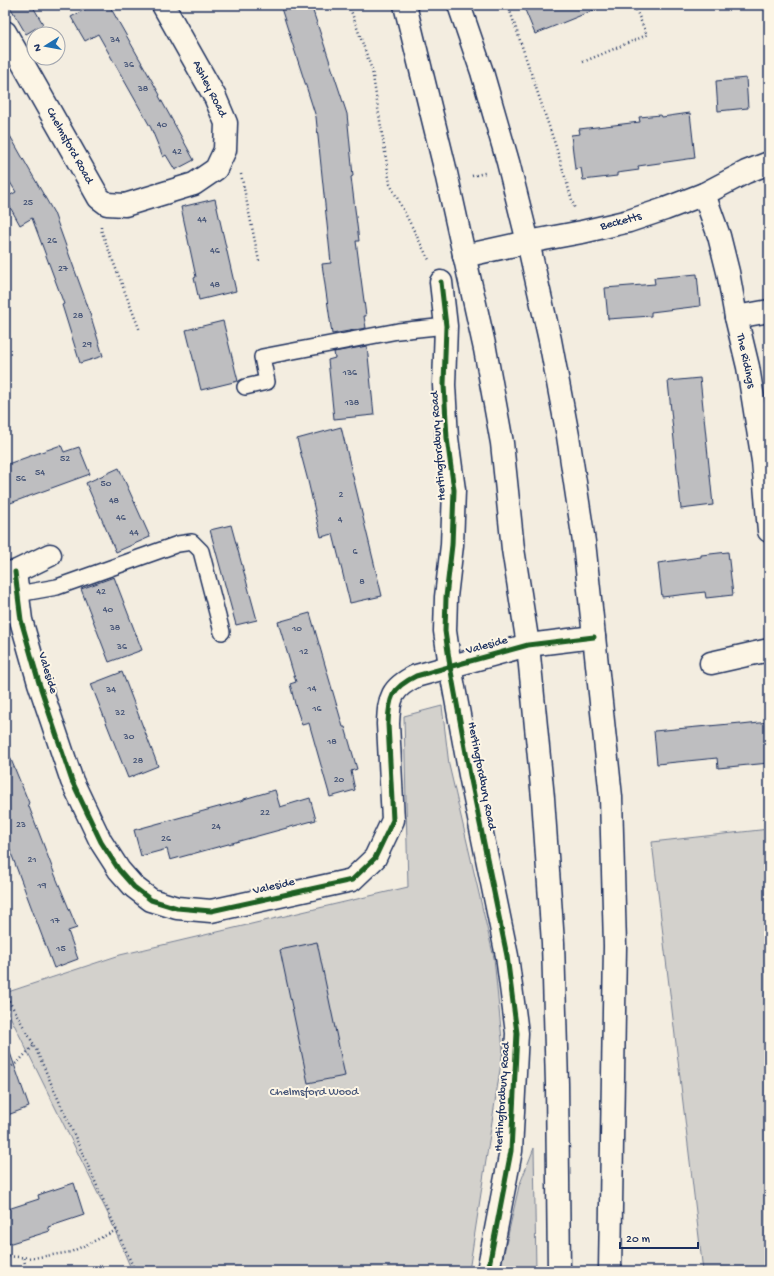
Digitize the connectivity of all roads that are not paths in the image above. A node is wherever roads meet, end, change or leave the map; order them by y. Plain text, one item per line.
1 (163, 5) edge
2 (405, 5) edge
3 (459, 5) edge
4 (5, 32) edge
5 (769, 163) edge
6 (165, 194) joint
7 (704, 194) junction
8 (528, 242) junction
9 (464, 256) junction
10 (441, 282) road end
11 (769, 311) edge
12 (736, 317) junction
13 (446, 326) junction
14 (245, 387) dead end
15 (769, 531) edge
16 (50, 555) dead end
17 (10, 573) edge
18 (18, 594) junction
19 (222, 632) dead end
20 (594, 637) junction
21 (528, 645) junction
22 (769, 650) edge
23 (711, 663) dead end
24 (450, 666) junction
25 (488, 1271) edge
26 (559, 1271) edge
27 (610, 1271) edge

1 - 6 main road, Ashley Road
2 - 9 main road
3 - 8 main road
4 - 6 main road, Chelmsford Road
5 - 7 main road, Becketts
7 - 8 main road, Becketts
7 - 12 main road, The Ridings
8 - 9 main road, Becketts
8 - 20 main road
9 - 21 main road
10 - 13 main road, Hertingfordbury Road
11 - 12 main road
12 - 15 main road, The Ridings
13 - 14 lane
13 - 24 main road, Hertingfordbury Road
16 - 17 main road, Valeside
17 - 18 main road, Valeside
18 - 19 lane
18 - 24 main road, Valeside
20 - 21 main road, Valeside
20 - 27 main road
21 - 24 main road, Valeside
21 - 26 main road
22 - 23 main road
24 - 25 main road, Hertingfordbury Road

